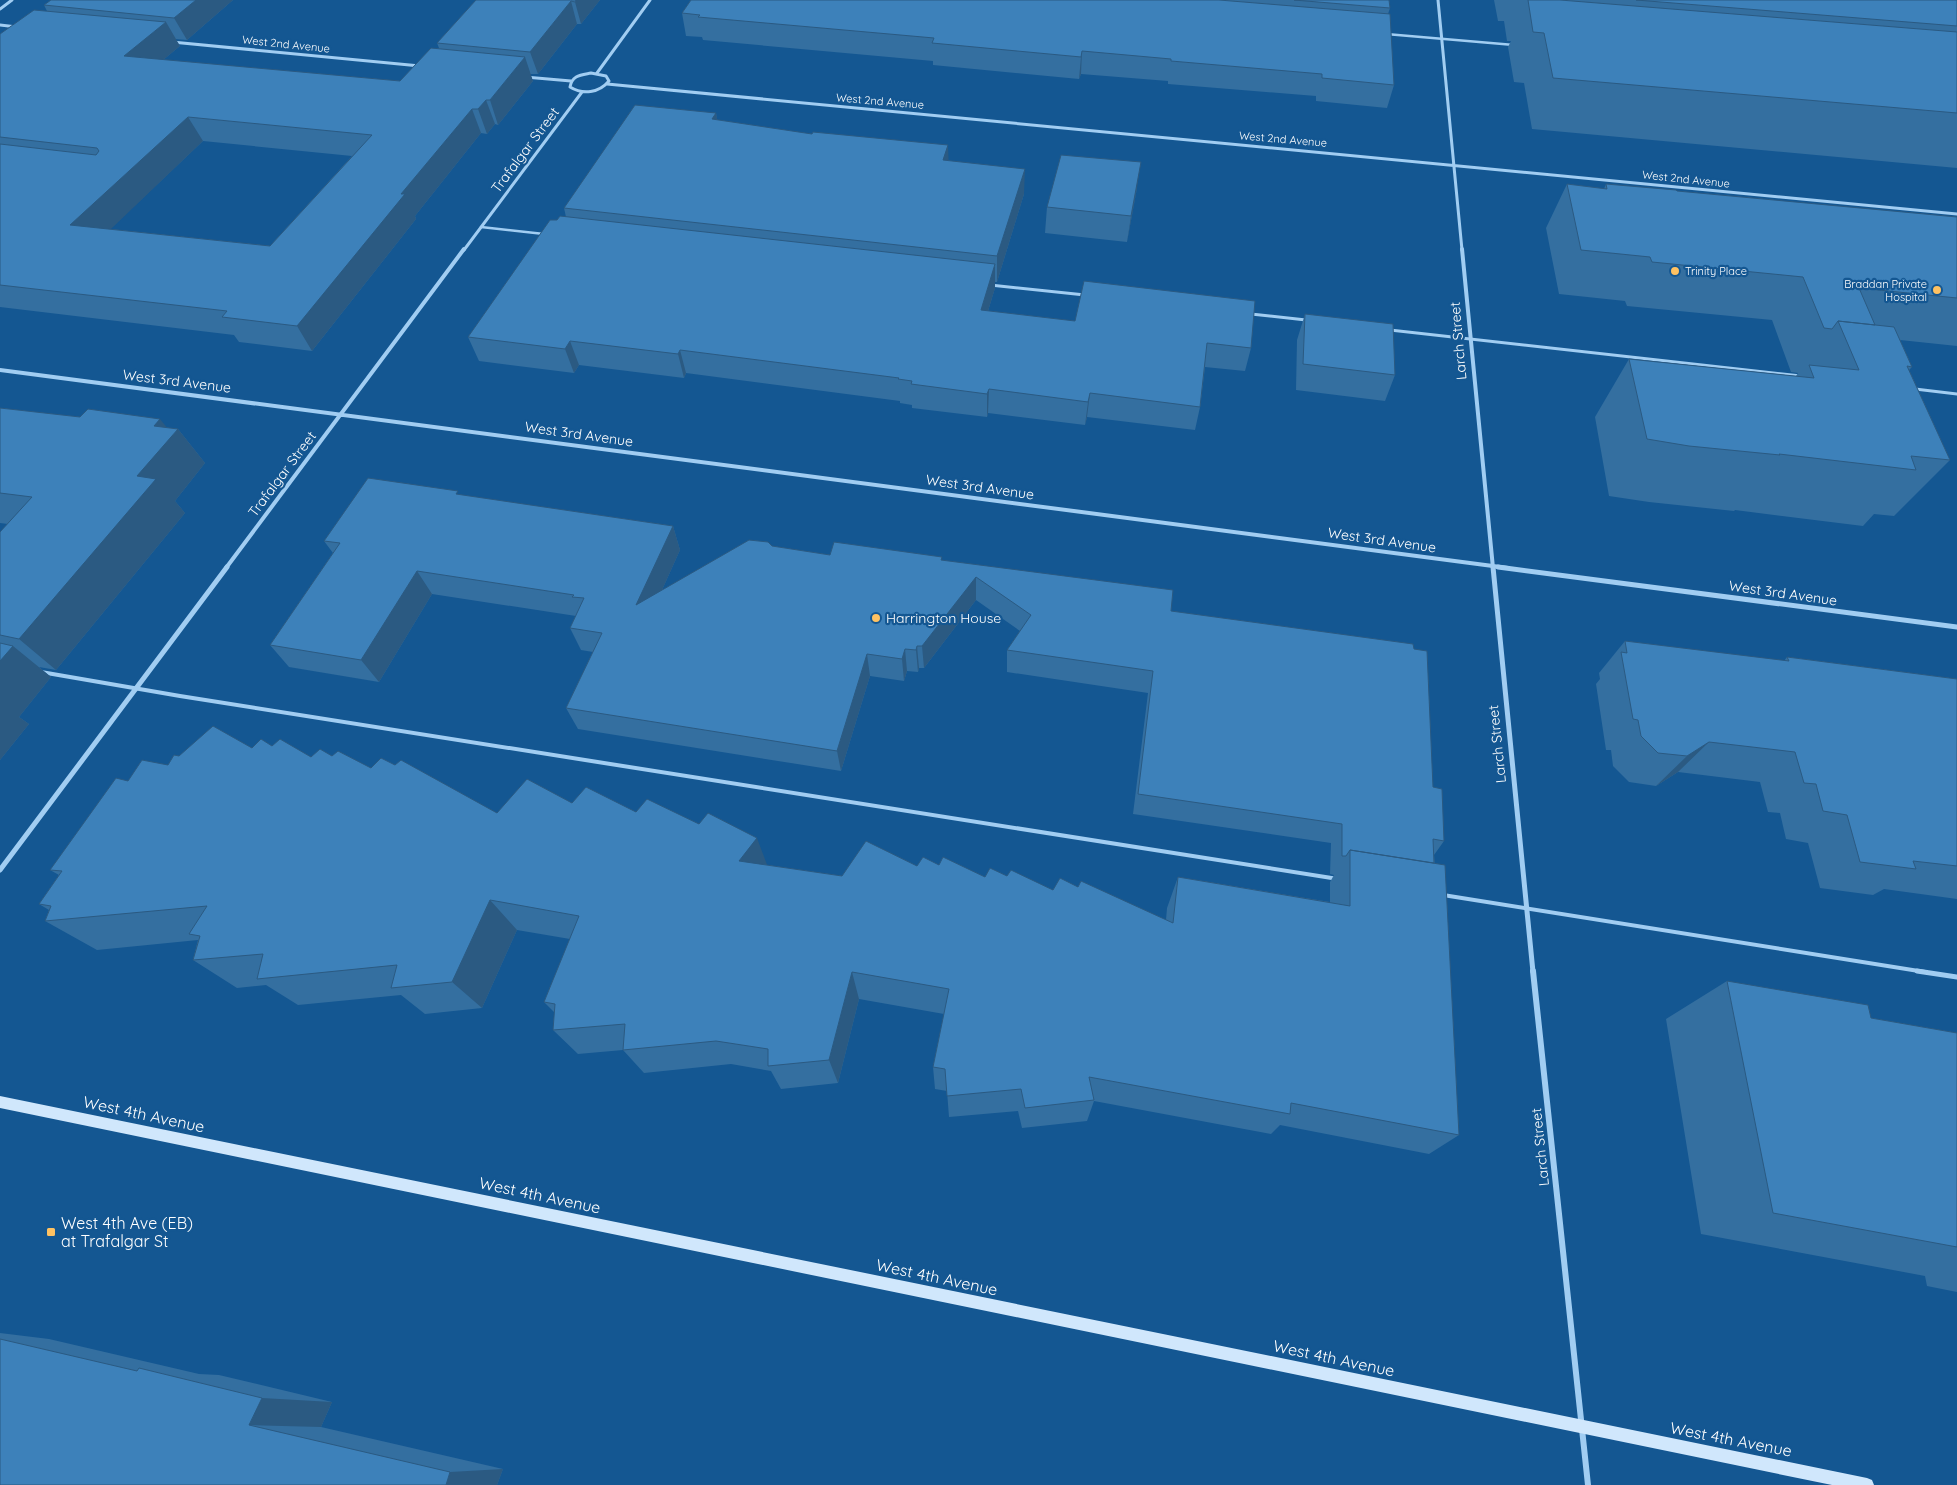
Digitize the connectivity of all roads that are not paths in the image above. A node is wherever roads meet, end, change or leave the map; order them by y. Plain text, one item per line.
1 (12, 0) edge
2 (650, 0) edge
3 (1438, 0) edge
4 (0, 9) edge
5 (0, 25) edge
6 (21, 27) edge
7 (1381, 33) edge
8 (1442, 39) junction
9 (168, 42) edge
10 (1516, 45) dead end
11 (423, 67) edge
12 (597, 73) junction
13 (521, 76) edge
14 (571, 81) junction
15 (607, 84) junction
16 (582, 92) junction
17 (1453, 164) junction
18 (1957, 214) edge
19 (481, 227) junction
20 (547, 234) edge
21 (981, 283) edge
22 (1089, 296) edge
23 (1247, 314) edge
24 (1306, 320) edge
25 (1385, 329) edge
26 (1471, 339) junction
27 (0, 370) edge
28 (1810, 377) edge
29 (1908, 388) edge
30 (1957, 394) edge
31 (341, 414) junction
32 (1492, 566) junction
33 (1957, 627) edge
34 (38, 671) dead end
35 (136, 688) junction
36 (0, 870) edge
37 (1341, 879) edge
38 (1439, 894) edge
39 (1526, 909) junction
40 (1957, 977) edge
41 (0, 1102) edge
42 (1582, 1426) junction
43 (1588, 1485) edge
44 (1867, 1485) edge

1 - 4 street
2 - 12 street
3 - 8 street, Larch Street
5 - 6 street
7 - 8 lane
8 - 10 lane
8 - 17 street, Larch Street
9 - 11 street, West 2nd Avenue
12 - 14 street
12 - 15 street
13 - 14 street
14 - 16 street
15 - 16 street
15 - 17 street, West 2nd Avenue
16 - 19 street, Trafalgar Street
17 - 18 street, West 2nd Avenue
17 - 26 street, Larch Street
19 - 20 lane
19 - 31 street, Trafalgar Street
21 - 22 lane
23 - 24 lane
25 - 26 lane
26 - 28 lane
26 - 32 street, Larch Street
27 - 31 street, West 3rd Avenue
29 - 30 lane
31 - 32 street, West 3rd Avenue
31 - 35 street, Trafalgar Street
32 - 33 street, West 3rd Avenue
32 - 39 street, Larch Street
34 - 35 lane
35 - 36 street, Trafalgar Street
35 - 37 lane
38 - 39 lane
39 - 40 lane
39 - 42 street, Larch Street
41 - 42 main road, West 4th Avenue
42 - 43 street, Larch Street
42 - 44 main road, West 4th Avenue

